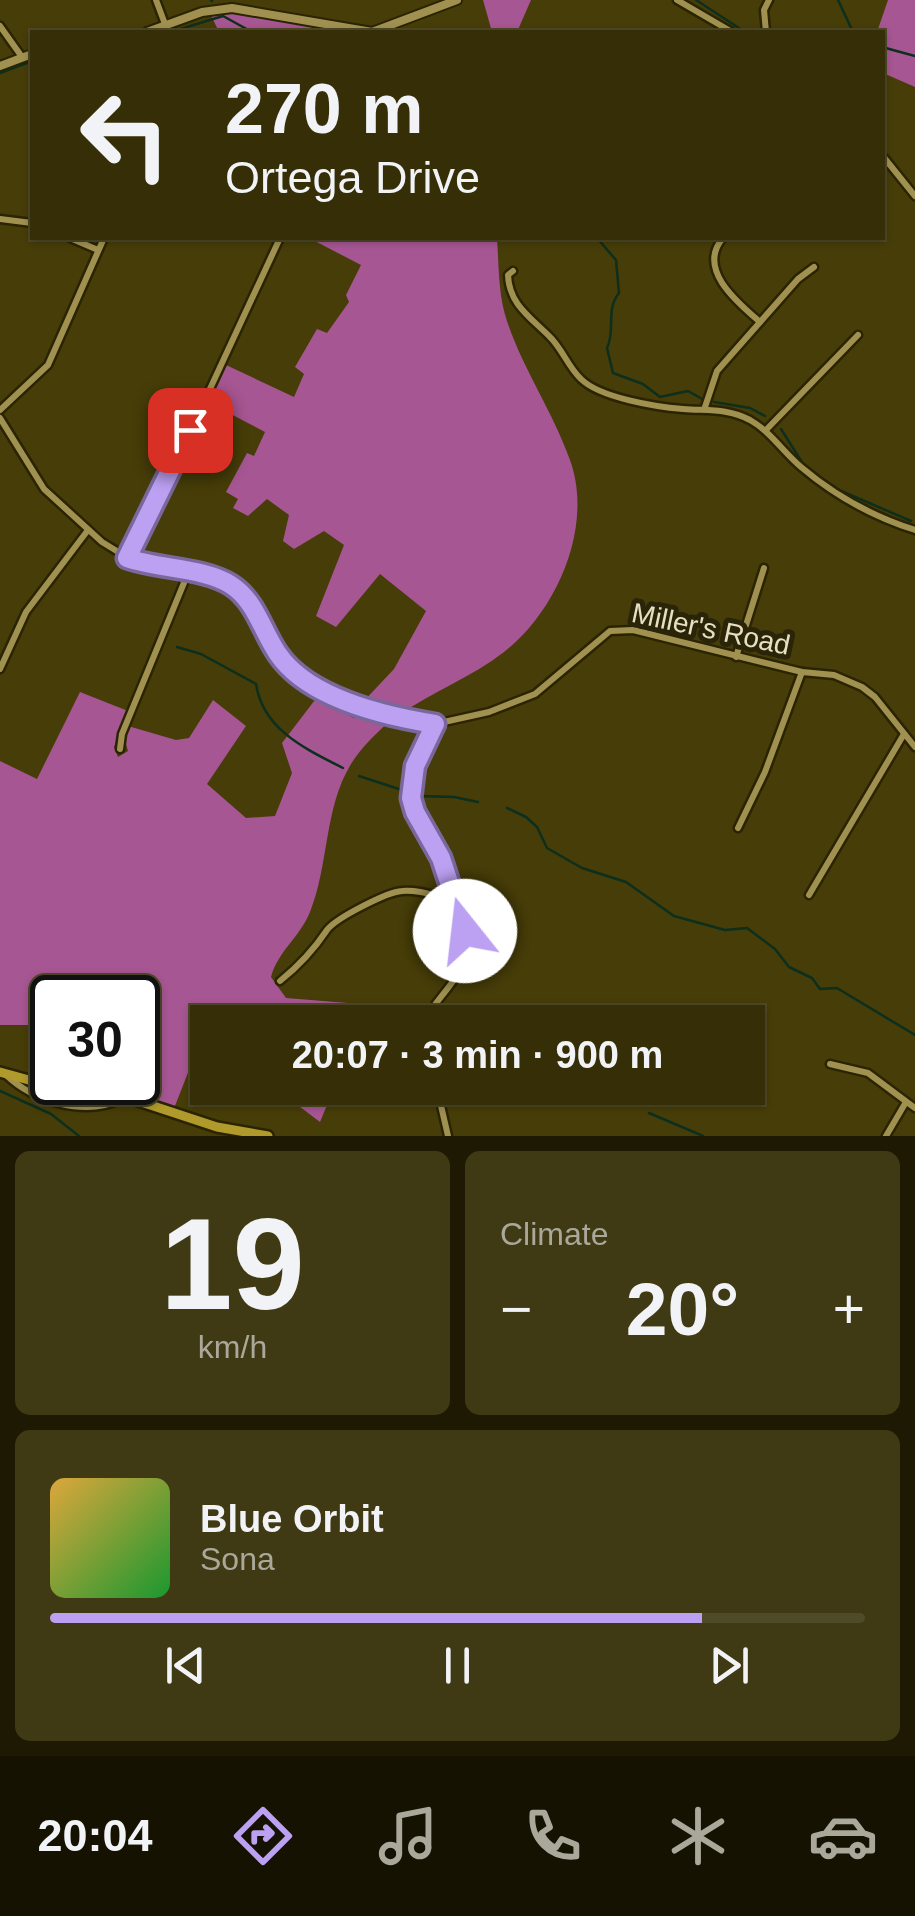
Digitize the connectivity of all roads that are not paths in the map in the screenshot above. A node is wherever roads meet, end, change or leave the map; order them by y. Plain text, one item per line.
1 (156, 0) edge
2 (457, 0) edge
3 (678, 0) edge
4 (770, 0) edge
5 (0, 26) edge
6 (167, 29) edge
7 (360, 30) edge
8 (377, 30) edge
9 (729, 30) edge
10 (766, 30) edge
11 (30, 54) edge
12 (22, 56) junction
13 (0, 66) edge
14 (885, 160) edge
15 (915, 196) edge
16 (0, 218) edge
17 (30, 223) edge
18 (75, 240) edge
19 (103, 240) edge
20 (279, 240) edge
21 (721, 240) edge
22 (98, 250) junction
23 (814, 266) dead end
24 (512, 271) dead end
25 (760, 322) junction
26 (858, 335) dead end
27 (705, 407) junction
28 (0, 410) edge
29 (0, 418) edge
30 (766, 430) junction
31 (88, 530) junction
32 (915, 530) edge
33 (127, 558) junction
34 (764, 568) dead end
35 (188, 573) junction
36 (736, 657) junction
37 (0, 669) edge
38 (802, 672) junction
39 (435, 724) junction
40 (904, 734) junction
41 (915, 746) edge
42 (120, 749) dead end
43 (738, 828) dead end
44 (810, 895) dead end
45 (457, 901) junction
46 (280, 980) dead end
47 (434, 1005) edge
48 (830, 1064) dead end
49 (2, 1073) edge
50 (30, 1080) edge
51 (30, 1090) edge
52 (906, 1102) junction
53 (66, 1105) edge
54 (102, 1105) edge
55 (153, 1105) edge
56 (441, 1105) edge
57 (915, 1108) edge
58 (268, 1136) edge
59 (448, 1136) edge
60 (886, 1136) edge

1 - 6 street
2 - 8 street
3 - 9 street
4 - 10 street
5 - 12 street
6 - 7 street
11 - 12 street
12 - 13 street
14 - 15 street
16 - 17 street
18 - 22 street
19 - 22 street
20 - 33 street
21 - 25 street
22 - 28 street
23 - 25 street
24 - 27 street
25 - 27 street
26 - 30 street
27 - 30 street
29 - 31 street
30 - 32 street
31 - 33 street
31 - 37 street
33 - 35 street
34 - 36 street
35 - 39 street
35 - 42 street
36 - 38 street, Miller's Road
36 - 39 street, Miller's Road
38 - 40 street, Miller's Road
38 - 43 street
39 - 45 street
40 - 41 street, Miller's Road
40 - 44 street
45 - 46 street
45 - 47 street
48 - 52 street
49 - 50 main road
49 - 51 street
52 - 57 street
52 - 60 street
53 - 54 street
55 - 58 main road
56 - 59 street

